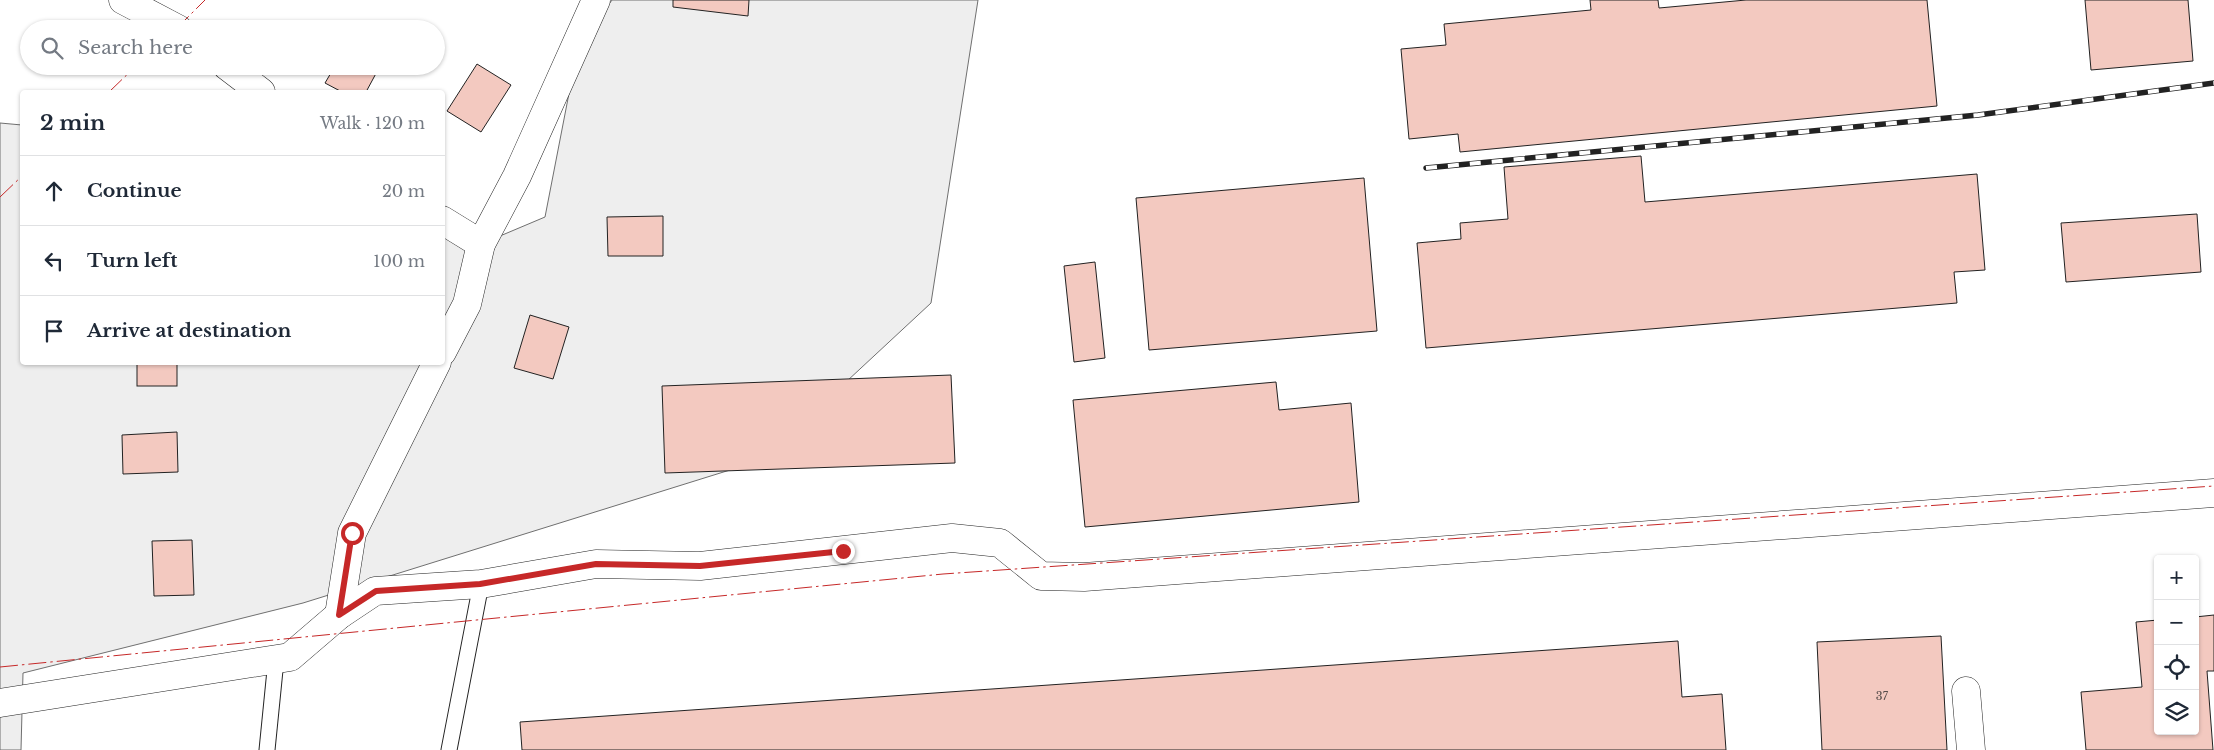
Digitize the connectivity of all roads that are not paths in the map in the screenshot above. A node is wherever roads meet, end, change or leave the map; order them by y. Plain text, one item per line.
1 (123, 0) edge
2 (596, 0) edge
3 (161, 20) edge
4 (238, 75) edge
5 (258, 90) edge
6 (445, 222) edge
7 (480, 244) junction
8 (445, 346) edge
9 (436, 365) edge
10 (2214, 493) edge
11 (480, 584) junction
12 (339, 615) junction
13 (276, 660) junction
14 (1966, 691) dead end
15 (0, 703) edge
16 (267, 750) edge
17 (448, 750) edge
18 (1971, 750) edge

1 - 3 street
2 - 7 street
4 - 5 street
6 - 7 street
7 - 8 street
9 - 12 street
10 - 11 street
11 - 12 street
11 - 17 lane
12 - 13 street
13 - 15 street
13 - 16 lane
14 - 18 street

